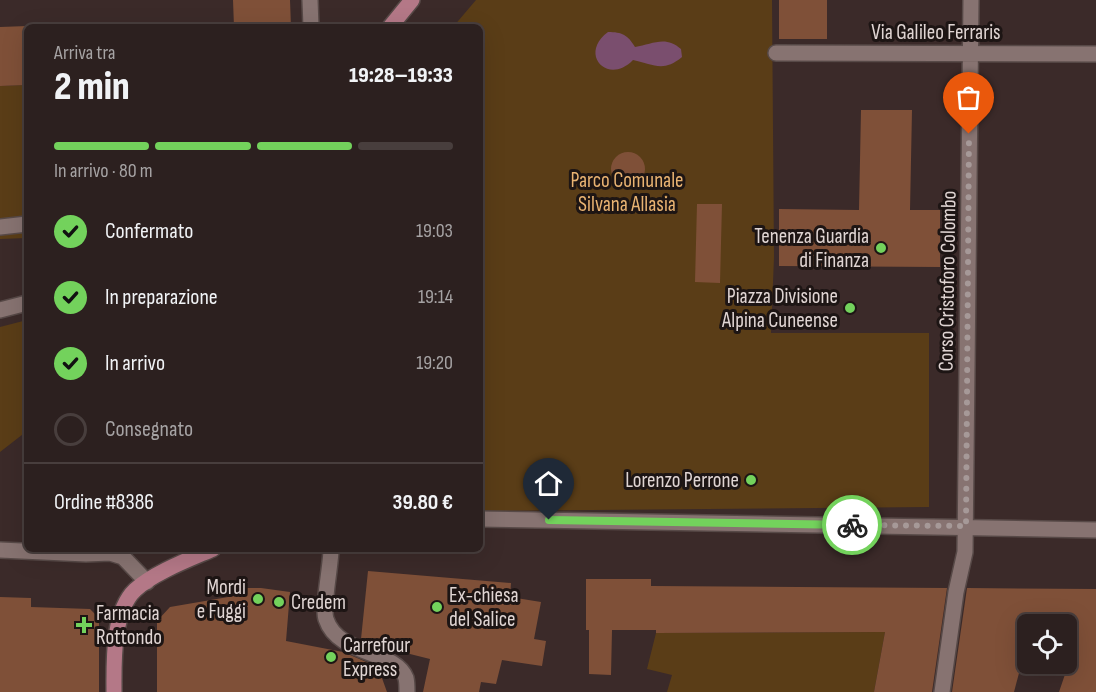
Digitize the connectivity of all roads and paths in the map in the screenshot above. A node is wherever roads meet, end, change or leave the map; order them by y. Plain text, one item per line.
1 (310, 0) edge
2 (412, 0) edge
3 (971, 0) edge
4 (311, 24) edge
5 (392, 24) edge
6 (776, 53) dead end
7 (970, 54) junction
8 (1096, 54) edge
9 (24, 224) edge
10 (0, 227) edge
11 (24, 304) edge
12 (0, 310) edge
13 (483, 519) edge
14 (966, 526) junction
15 (1096, 530) edge
16 (0, 550) edge
17 (24, 552) edge
18 (30, 552) edge
19 (206, 552) edge
20 (331, 552) edge
21 (147, 582) junction
22 (114, 692) edge
23 (407, 692) edge
24 (942, 692) edge

1 - 4 street
2 - 5 main road
3 - 7 street, Corso Cristoforo Colombo
6 - 7 street, Via Galileo Ferraris
7 - 8 street, Via Galileo Ferraris
7 - 14 street, Corso Cristoforo Colombo
9 - 10 street
11 - 12 street
13 - 14 street
14 - 15 street
14 - 24 street, Corso Cristoforo Colombo
16 - 17 street
18 - 21 street
19 - 21 main road
20 - 23 street
21 - 22 main road

